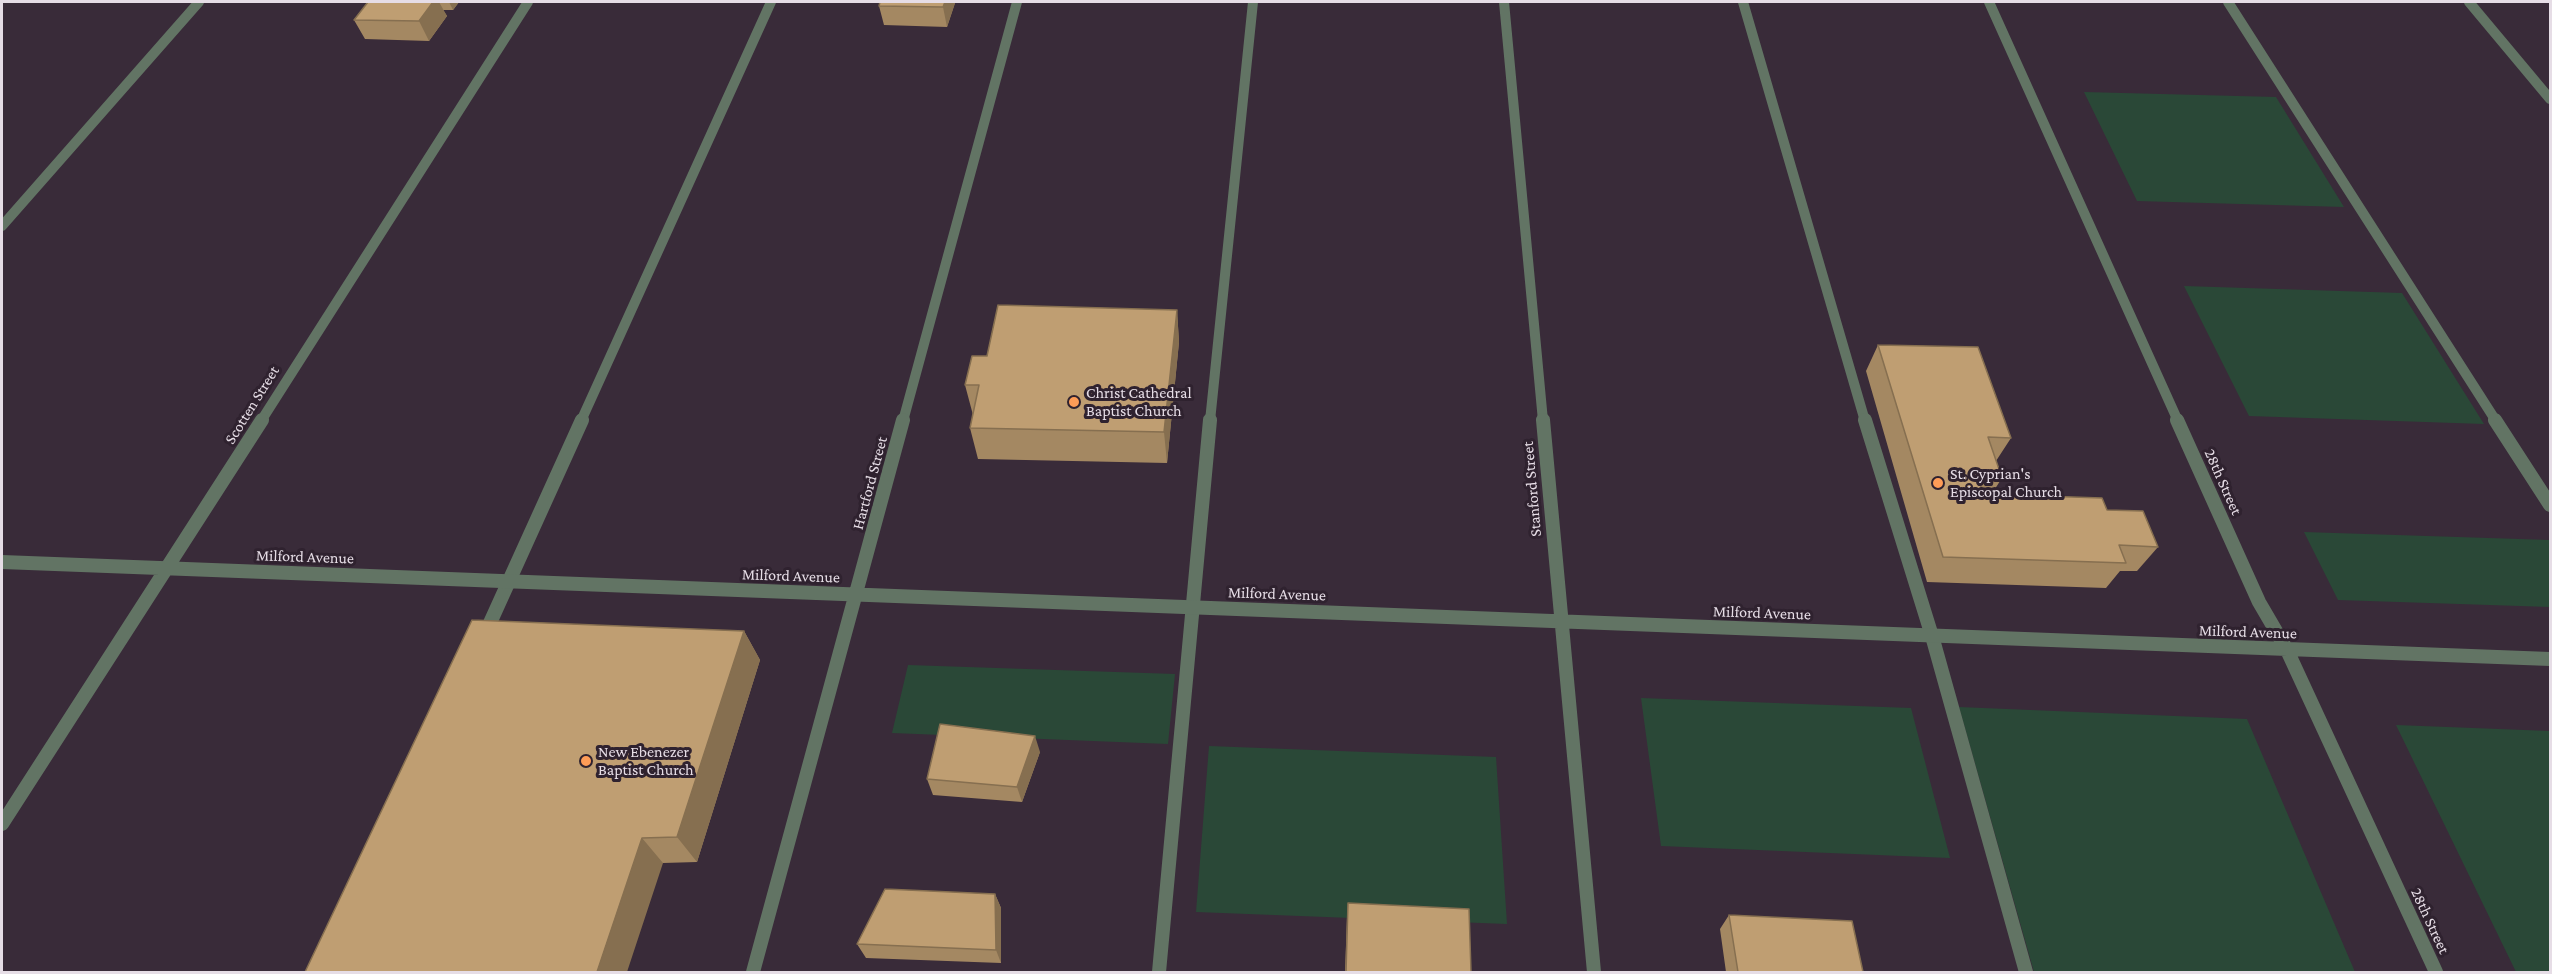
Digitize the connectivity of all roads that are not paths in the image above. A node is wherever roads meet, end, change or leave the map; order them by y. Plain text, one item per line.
1 (199, 2) edge
2 (528, 2) edge
3 (771, 2) edge
4 (1017, 2) edge
5 (1253, 2) edge
6 (1504, 2) edge
7 (1743, 2) edge
8 (1989, 2) edge
9 (2228, 2) edge
10 (2469, 2) edge
11 (2550, 99) edge
12 (2, 226) edge
13 (2550, 505) edge
14 (2, 562) edge
15 (168, 568) junction
16 (509, 581) junction
17 (856, 596) junction
18 (1191, 608) junction
19 (1561, 622) junction
20 (1932, 636) junction
21 (478, 648) edge
22 (2287, 650) junction
23 (2550, 659) edge
24 (2, 824) edge
25 (753, 972) edge
26 (1159, 972) edge
27 (1594, 972) edge
28 (2026, 972) edge
29 (2436, 972) edge

1 - 12 street
2 - 15 street, Scotten Street
3 - 16 street
4 - 17 street, Hartford Street
5 - 18 street
6 - 19 street, Stanford Street
7 - 20 street
8 - 22 street, 28th Street
9 - 13 street
10 - 11 street
14 - 15 street, Milford Avenue
15 - 16 street, Milford Avenue
15 - 24 street, Scotten Street
16 - 17 street, Milford Avenue
16 - 21 street
17 - 18 street, Milford Avenue
17 - 25 street, Hartford Street
18 - 19 street, Milford Avenue
18 - 26 street
19 - 20 street, Milford Avenue
19 - 27 street, Stanford Street
20 - 22 street, Milford Avenue
20 - 28 street
22 - 23 street, Milford Avenue
22 - 29 street, 28th Street

